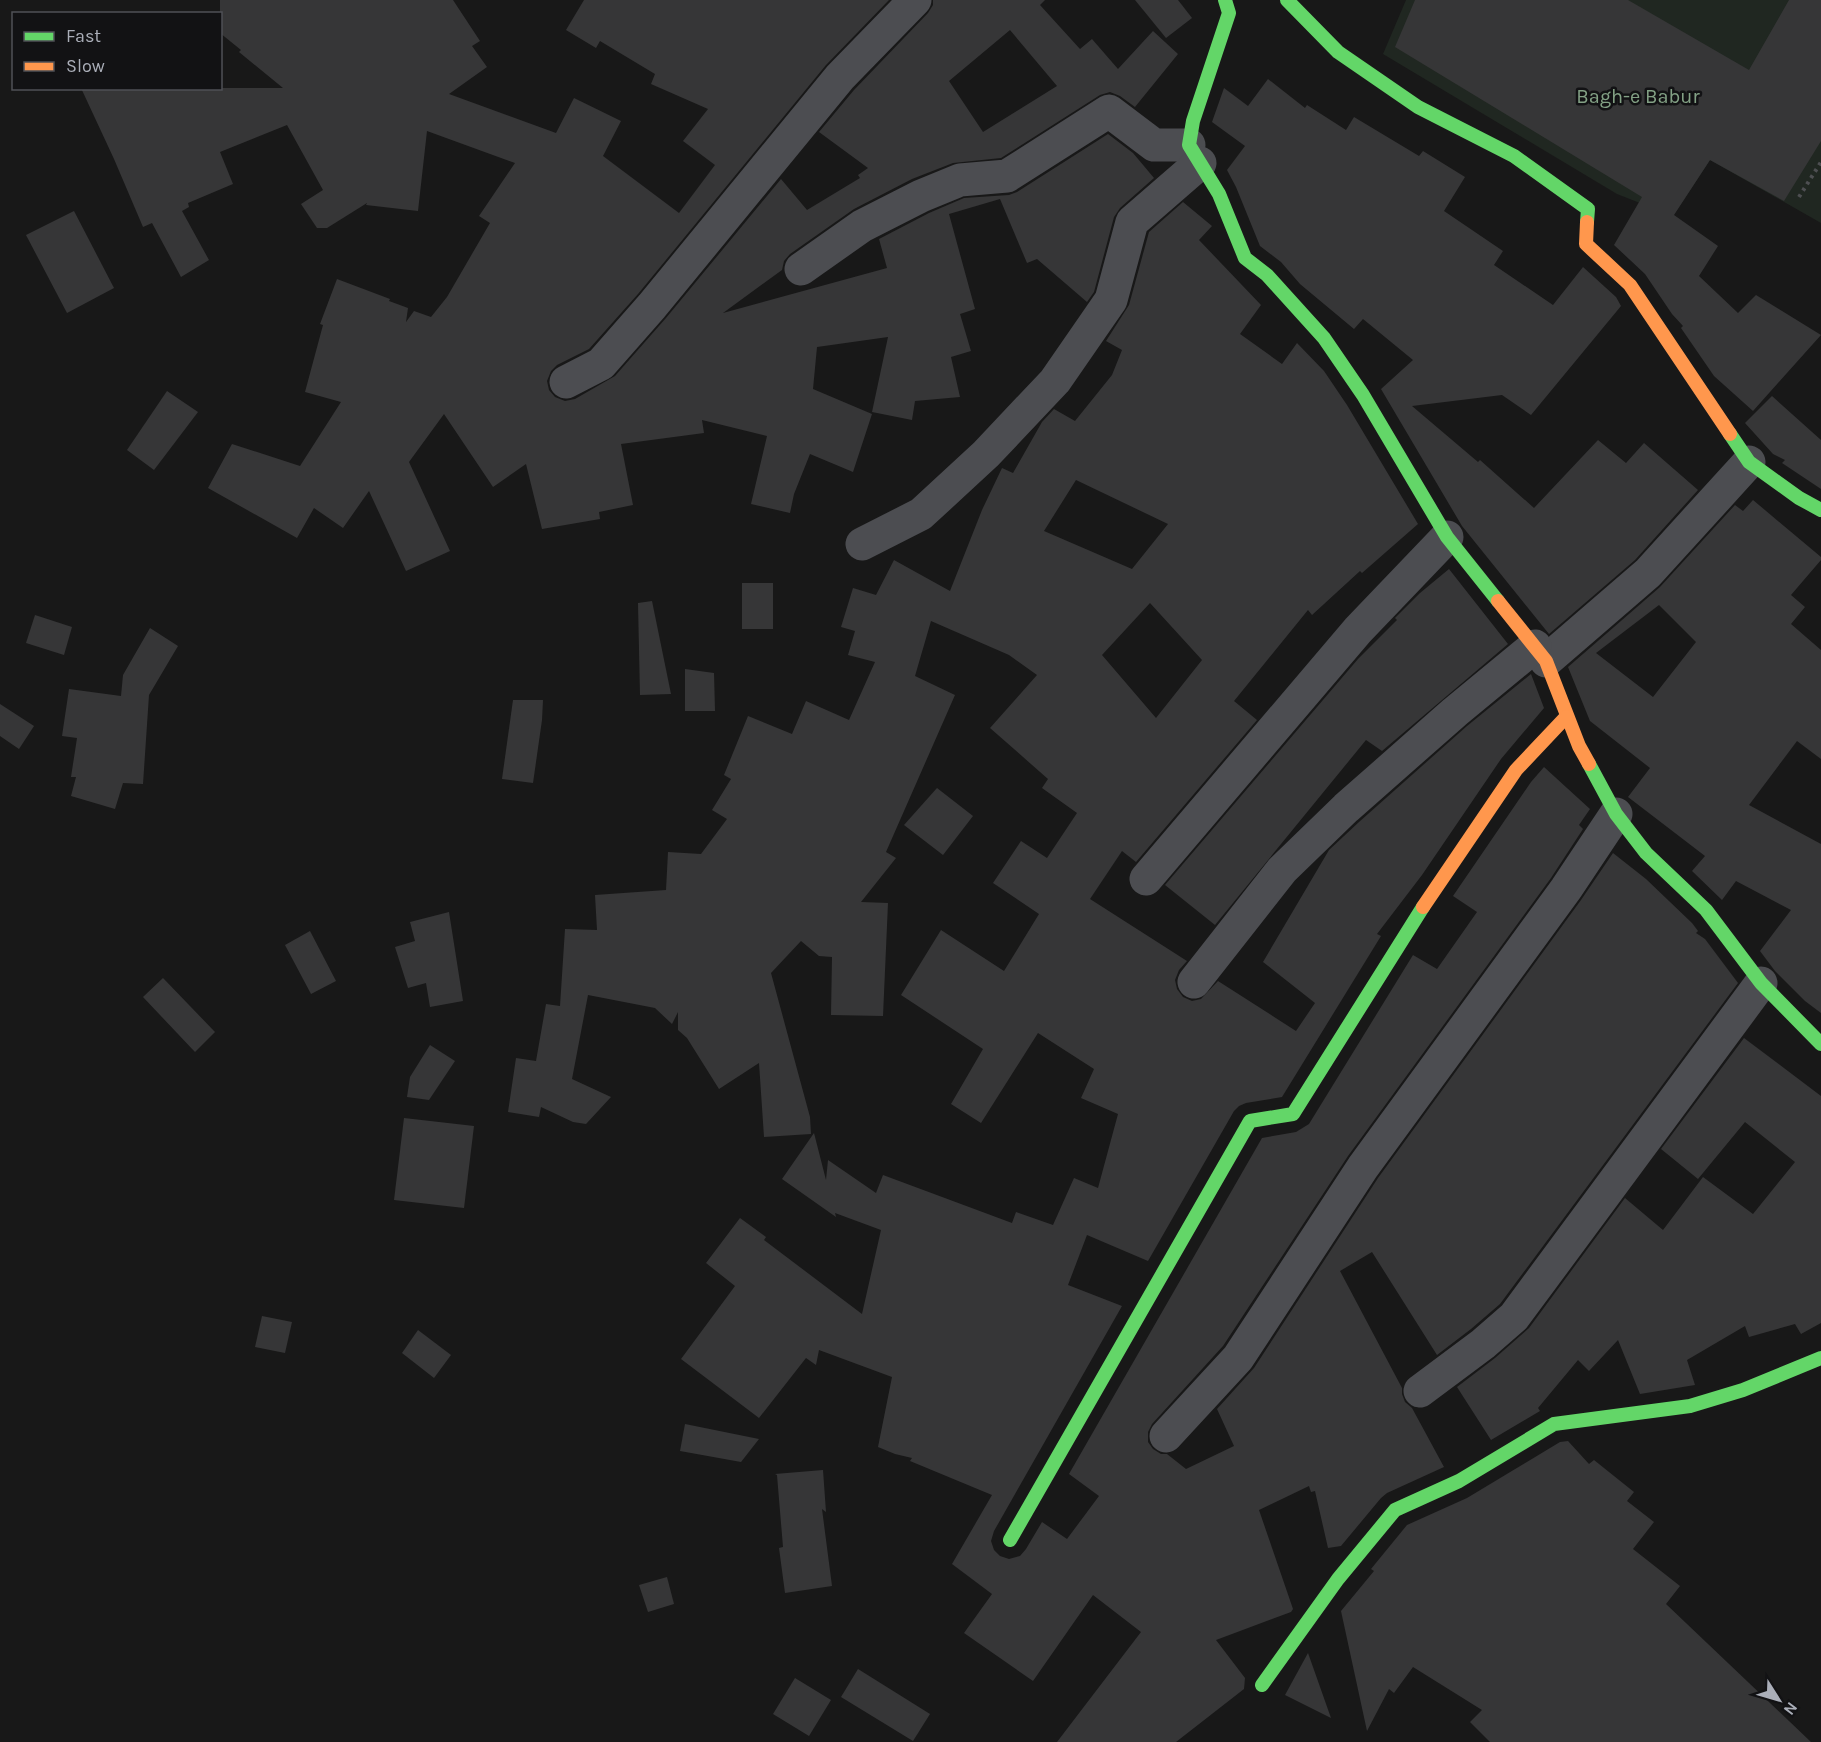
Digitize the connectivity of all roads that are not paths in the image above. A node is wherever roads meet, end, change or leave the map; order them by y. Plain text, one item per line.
1 (915, 0) edge
2 (1225, 0) edge
3 (1287, 0) edge
4 (1194, 154) junction
5 (801, 269) dead end
6 (566, 382) dead end
7 (1749, 462) junction
8 (1821, 510) edge
9 (1447, 537) junction
10 (862, 544) dead end
11 (1541, 653) junction
12 (1566, 717) junction
13 (1616, 814) junction
14 (1146, 879) dead end
15 (1194, 982) dead end
16 (1761, 983) junction
17 (1821, 1044) edge
18 (1821, 1358) edge
19 (1420, 1391) dead end
20 (1166, 1436) dead end
21 (1010, 1540) dead end
22 (1262, 1685) dead end

1 - 6 street
2 - 4 street
3 - 7 street
4 - 5 street
4 - 9 street
4 - 10 street
7 - 8 street
7 - 11 street
9 - 11 street
9 - 14 street
11 - 12 street
11 - 15 street
12 - 13 street
12 - 21 street
13 - 16 street
13 - 20 street
16 - 17 street
16 - 19 street
18 - 22 street

